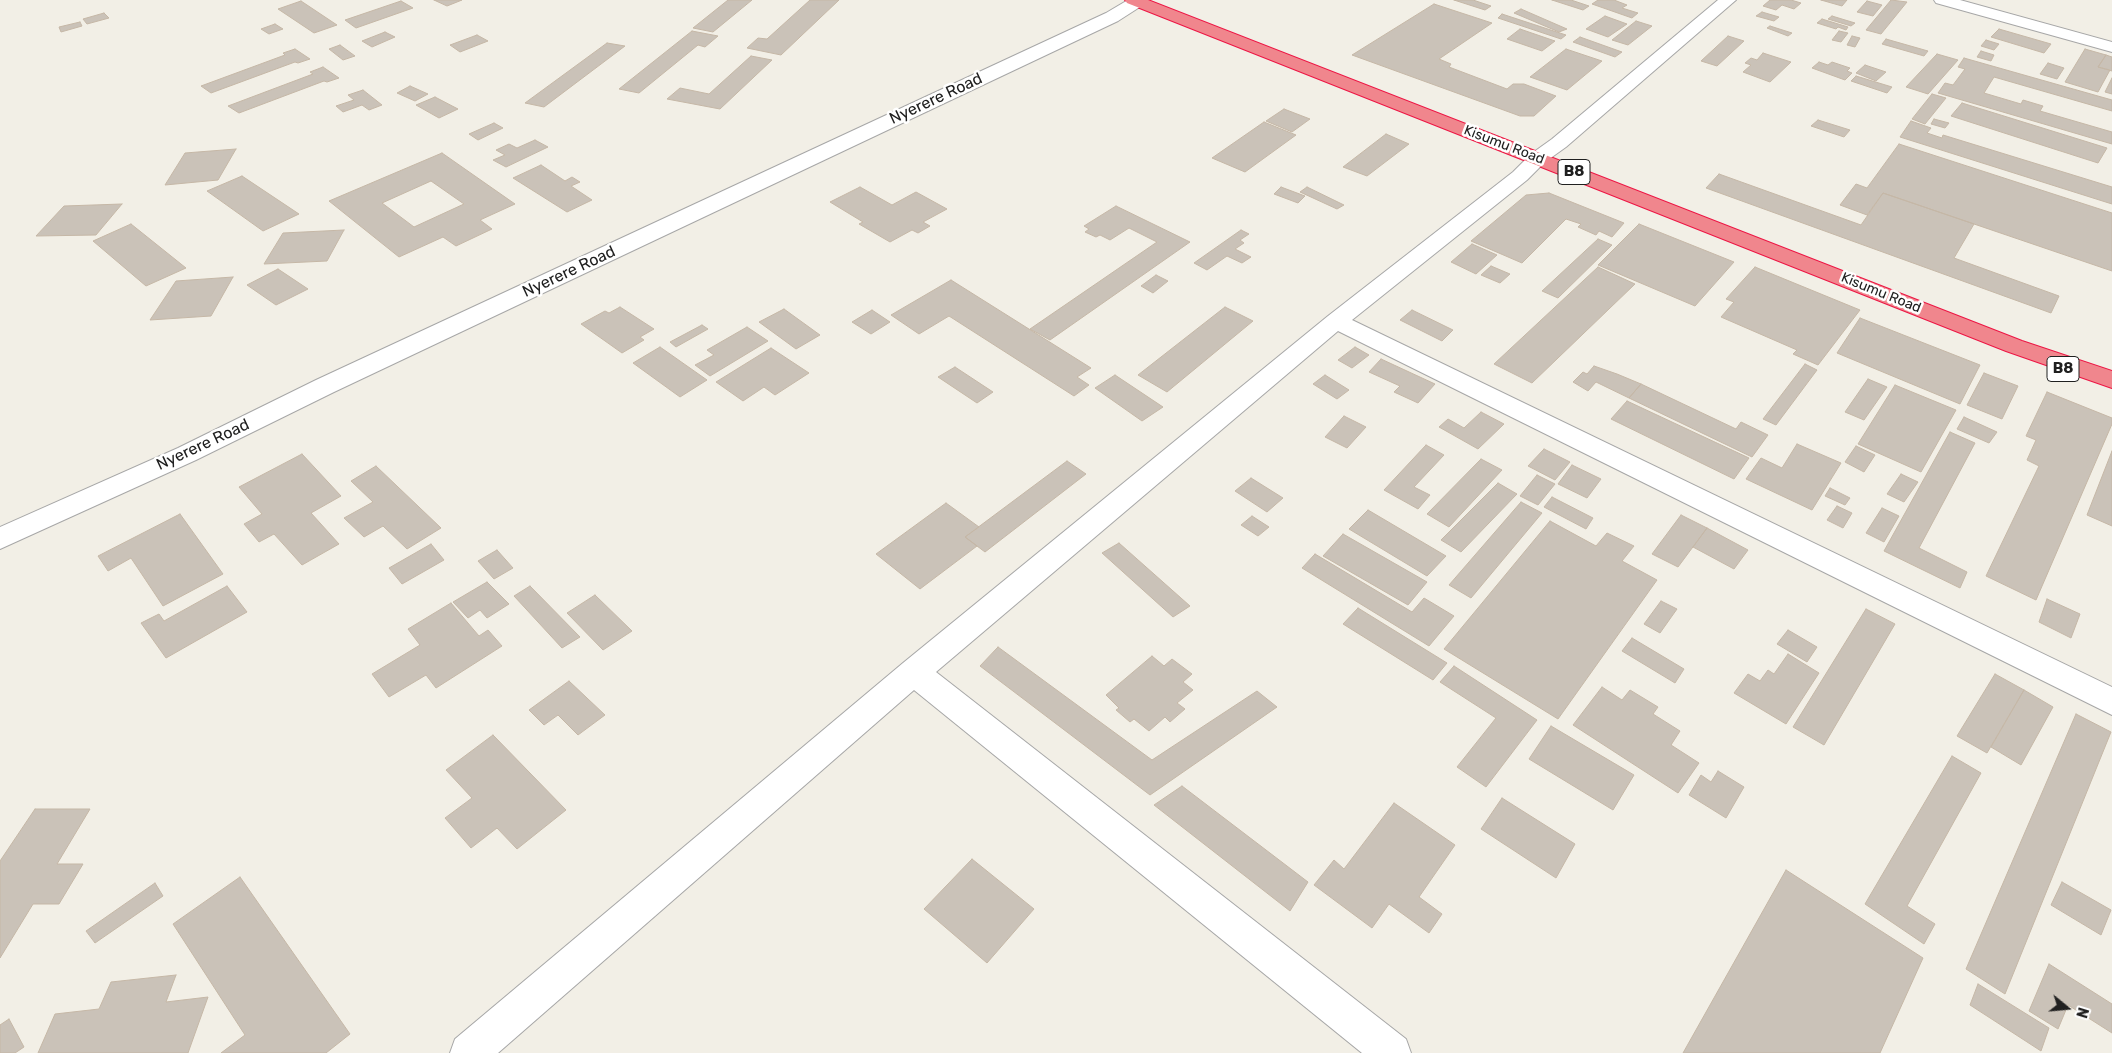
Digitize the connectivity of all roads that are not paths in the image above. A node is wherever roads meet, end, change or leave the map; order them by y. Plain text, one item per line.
1 (1728, 0) edge
2 (1942, 0) edge
3 (1137, 1) edge
4 (2112, 47) edge
5 (1538, 158) junction
6 (1336, 321) junction
7 (2014, 346) junction
8 (2112, 380) edge
9 (2112, 391) edge
10 (0, 539) edge
11 (914, 672) junction
12 (2112, 702) edge
13 (469, 1053) edge
14 (1392, 1053) edge

1 - 5 street
2 - 4 street
3 - 5 highway, Kisumu Road / B8
3 - 10 street, Nyerere Road
5 - 6 street
5 - 7 highway, Kisumu Road / B8
6 - 11 street
6 - 12 street
7 - 8 highway, B8
7 - 9 highway, B8
11 - 13 street
11 - 14 street

